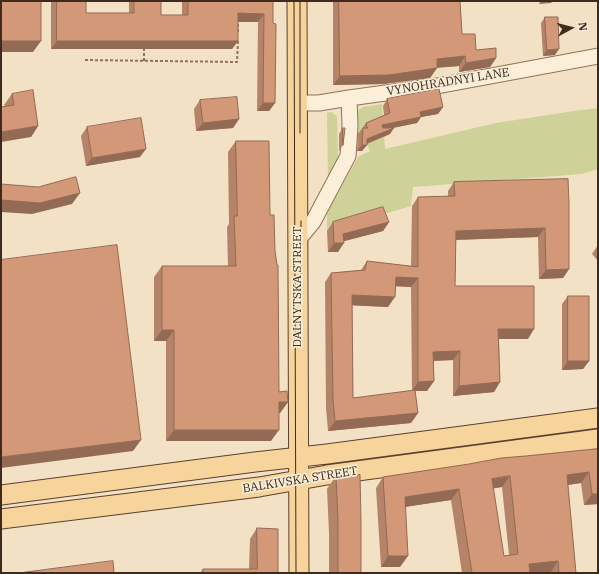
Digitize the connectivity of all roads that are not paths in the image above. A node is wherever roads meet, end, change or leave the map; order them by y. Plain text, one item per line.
1 (297, 1) edge
2 (598, 56) edge
3 (349, 98) junction
4 (297, 103) junction
5 (298, 240) junction
6 (598, 418) edge
7 (598, 439) edge
8 (299, 457) junction
9 (299, 480) junction
10 (1, 495) edge
11 (1, 519) edge
12 (300, 573) edge

1 - 4 main road, DALNYTSKA STREET
2 - 3 street, VYNOHRADNYI LANE
3 - 4 street, VYNOHRADNYI LANE
3 - 5 street
4 - 5 main road, DALNYTSKA STREET
5 - 8 main road, DALNYTSKA STREET
6 - 8 main road, BALKIVSKA STREET
7 - 9 main road, BALKIVSKA STREET
8 - 9 main road, DALNYTSKA STREET
8 - 10 main road, BALKIVSKA STREET
9 - 11 main road, BALKIVSKA STREET
9 - 12 main road, DALNYTSKA STREET

